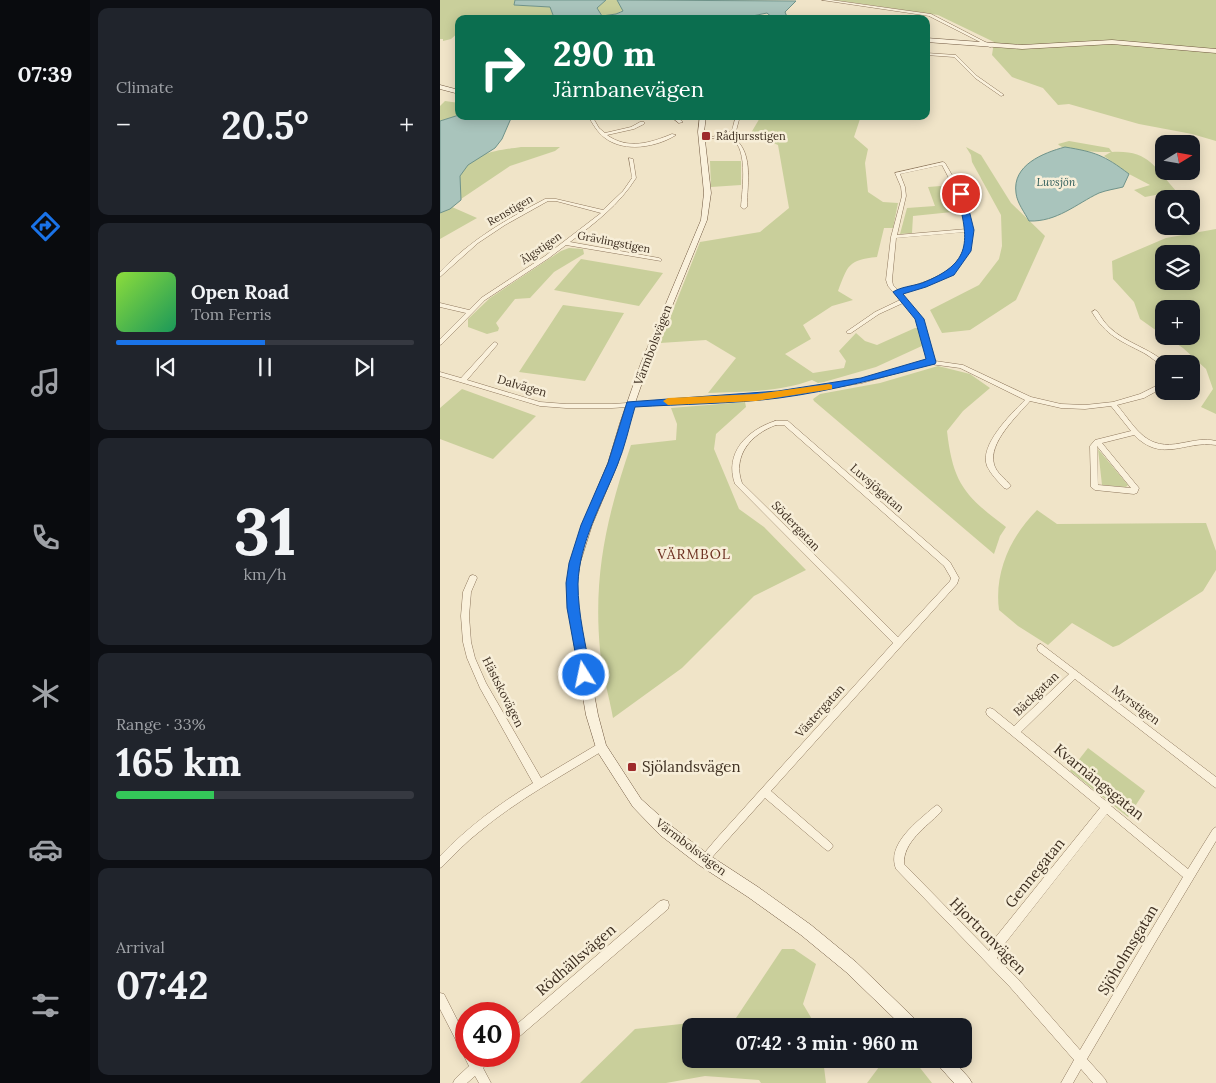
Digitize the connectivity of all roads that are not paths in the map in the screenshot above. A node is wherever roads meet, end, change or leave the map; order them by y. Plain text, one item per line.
1 (824, 0) edge
2 (930, 40) edge
3 (991, 46) junction
4 (1216, 51) edge
5 (930, 54) edge
6 (440, 87) edge
7 (455, 91) edge
8 (1002, 95) dead end
9 (592, 120) edge
10 (678, 120) edge
11 (702, 120) edge
12 (737, 120) edge
13 (681, 122) dead end
14 (642, 123) dead end
15 (605, 134) junction
16 (674, 135) dead end
17 (727, 136) junction
18 (702, 139) junction
19 (631, 159) dead end
20 (744, 207) dead end
21 (604, 212) junction
22 (970, 230) junction
23 (894, 237) junction
24 (565, 243) junction
25 (659, 260) dead end
26 (440, 275) edge
27 (897, 292) junction
28 (904, 300) junction
29 (440, 305) edge
30 (470, 312) junction
31 (1095, 312) dead end
32 (849, 332) dead end
33 (440, 343) edge
34 (495, 344) dead end
35 (1155, 358) edge
36 (932, 362) junction
37 (440, 374) edge
38 (464, 379) junction
39 (1155, 389) edge
40 (1029, 399) junction
41 (631, 404) junction
42 (1114, 404) junction
43 (778, 422) joint
44 (1136, 432) junction
45 (1097, 442) junction
46 (1216, 443) edge
47 (1007, 486) dead end
48 (473, 578) dead end
49 (955, 578) joint
50 (898, 643) junction
51 (1041, 648) dead end
52 (1074, 675) junction
53 (990, 712) dead end
54 (1015, 731) junction
55 (601, 747) junction
56 (1216, 783) edge
57 (539, 784) junction
58 (764, 792) junction
59 (1107, 807) junction
60 (937, 810) dead end
61 (1216, 832) edge
62 (828, 846) dead end
63 (704, 860) junction
64 (440, 863) edge
65 (1189, 876) junction
66 (664, 905) dead end
67 (991, 959) junction
68 (440, 998) edge
69 (904, 1018) edge
70 (455, 1027) edge
71 (520, 1029) edge
72 (1081, 1060) junction
73 (477, 1067) joint
74 (950, 1068) edge
75 (460, 1083) edge
76 (486, 1083) edge
77 (964, 1083) edge
78 (1067, 1083) edge
79 (1101, 1083) edge

1 - 3 street
2 - 3 street
3 - 4 street
5 - 8 street
6 - 7 street
9 - 15 street
10 - 13 street
11 - 18 street, Värmbolsvägen
12 - 17 street
14 - 15 street
15 - 16 street
17 - 18 street
17 - 20 street
18 - 41 street, Värmbolsvägen
19 - 21 street, Älgstigen
21 - 24 street, Älgstigen
21 - 26 street, Renstigen
22 - 23 street
22 - 23 street
22 - 27 street
23 - 27 street
24 - 25 street, Grävlingstigen
24 - 30 street, Älgstigen
27 - 28 street
28 - 32 street
28 - 36 street
29 - 30 street
30 - 33 street, Älgstigen
31 - 35 street
34 - 38 street
36 - 40 street, Dalvägen
36 - 41 street, Dalvägen
37 - 38 street, Dalvägen
38 - 41 street, Dalvägen
39 - 42 street, Dalvägen
40 - 42 street, Dalvägen
40 - 47 street
41 - 55 street, Värmbolsvägen
42 - 44 street
43 - 49 street, Luvsjögatan
43 - 50 street, Södergatan
44 - 45 street
44 - 46 street
45 - 45 street
48 - 57 street, Hästskovägen
49 - 50 street, Västergatan
50 - 58 street, Västergatan
51 - 52 street, Myrstigen
52 - 54 street, Bäckgatan
52 - 56 street, Myrstigen
53 - 54 street, Kvarnängsgatan
54 - 59 street, Kvarnängsgatan
55 - 57 street
55 - 63 street, Värmbolsvägen
57 - 64 street
58 - 62 street
58 - 63 street, Västergatan
59 - 65 street, Kvarnängsgatan
59 - 67 street, Gennegatan
60 - 67 street, Hjortronvägen
61 - 65 street, Sjöholmsgatan
63 - 69 street, Värmbolsvägen
65 - 72 street, Sjöholmsgatan
66 - 71 street, Rödhällsvägen
67 - 72 street, Hjortronvägen
68 - 70 street
72 - 78 street, Sjöholmsgatan
72 - 79 street, Hjortronvägen
73 - 75 street
73 - 76 street
74 - 77 street

